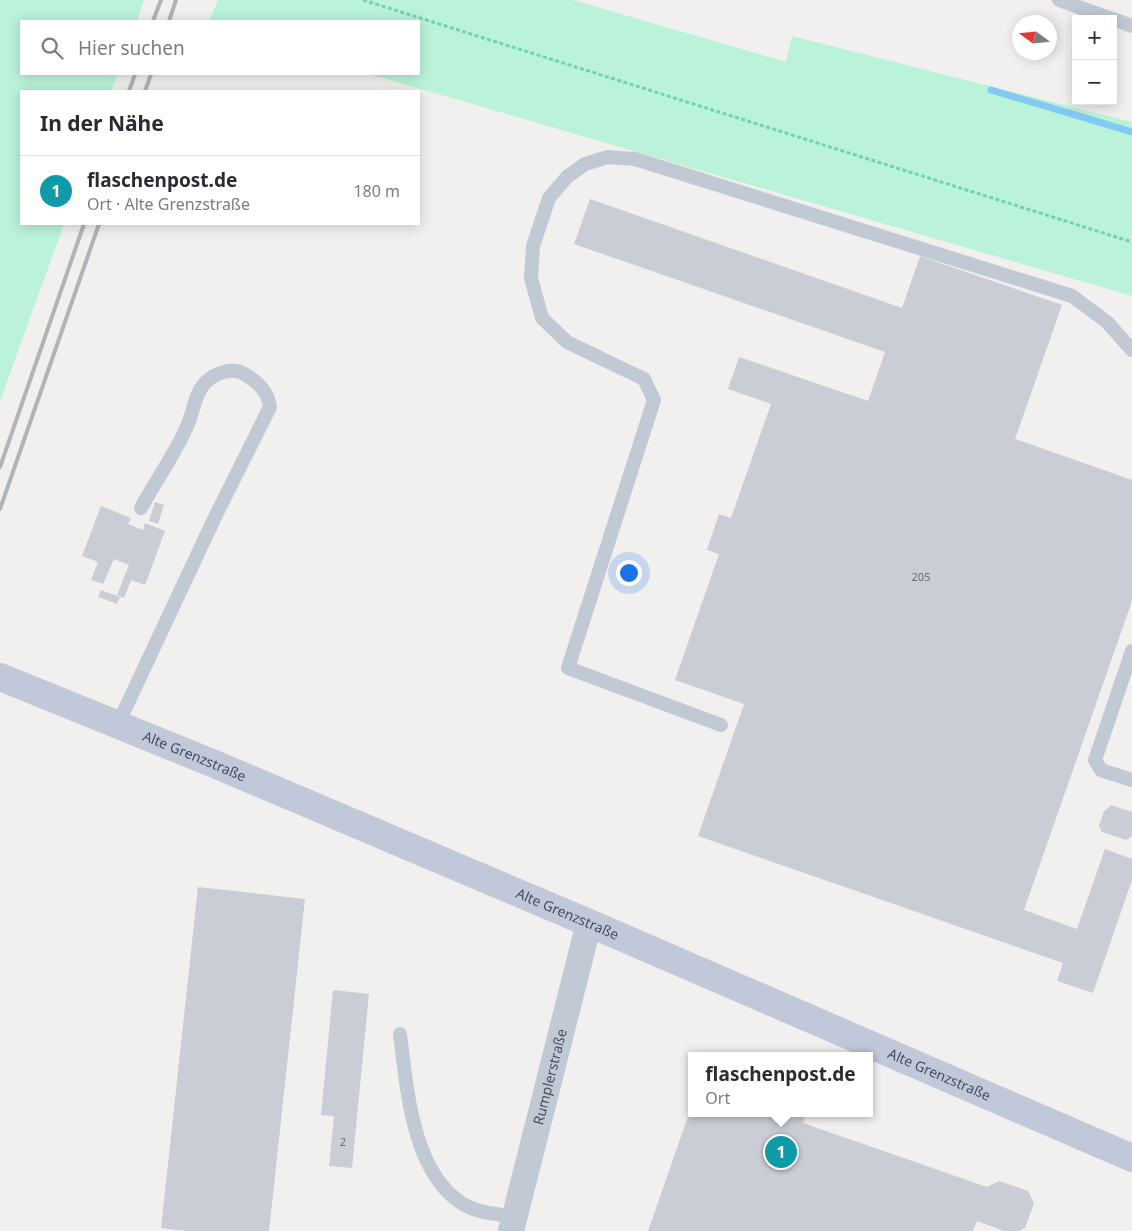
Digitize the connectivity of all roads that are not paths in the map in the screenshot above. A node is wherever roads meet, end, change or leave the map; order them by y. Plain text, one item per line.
1 (1058, 0) edge
2 (1101, 15) edge
3 (1117, 20) edge
4 (1132, 26) edge
5 (1132, 350) edge
6 (141, 508) dead end
7 (1132, 651) edge
8 (0, 678) edge
9 (118, 724) junction
10 (721, 725) dead end
11 (1132, 780) edge
12 (590, 923) junction
13 (400, 1034) dead end
14 (1132, 1158) edge
15 (513, 1224) edge

1 - 2 lane
3 - 4 lane
5 - 10 lane
6 - 9 lane
7 - 11 lane
8 - 9 street, Alte Grenzstraße
9 - 12 street, Alte Grenzstraße
12 - 14 street, Alte Grenzstraße
12 - 15 street, Rumplerstraße
13 - 15 lane

